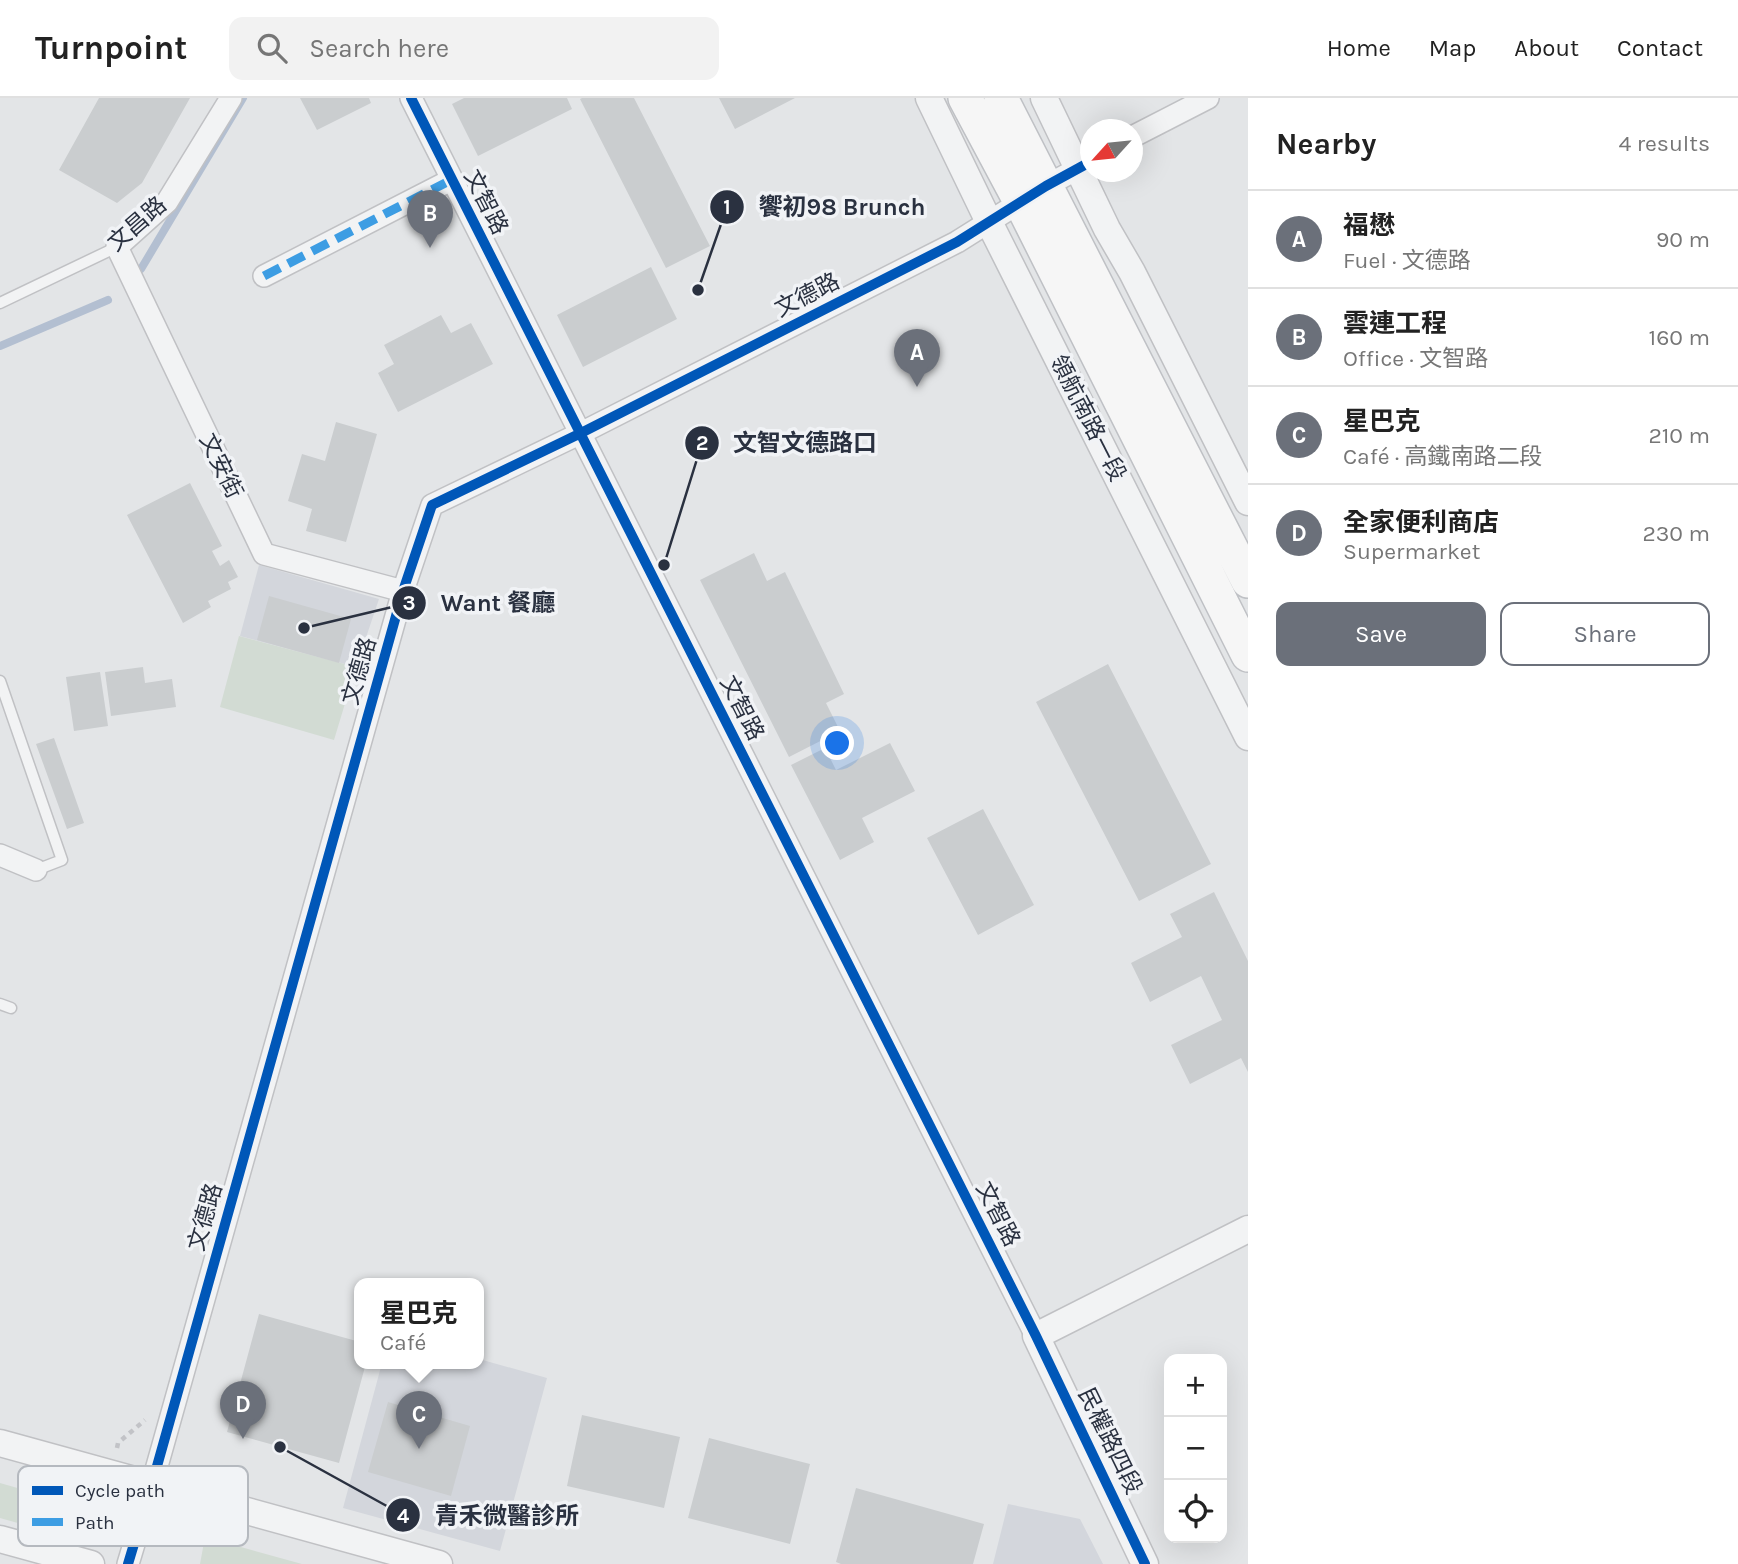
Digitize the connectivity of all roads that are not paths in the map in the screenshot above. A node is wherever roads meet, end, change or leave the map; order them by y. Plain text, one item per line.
1 (231, 98) edge
2 (411, 98) edge
3 (929, 98) edge
4 (965, 98) edge
5 (1002, 98) edge
6 (1044, 98) edge
7 (1208, 98) edge
8 (1143, 131) edge
9 (1080, 158) edge
10 (1080, 169) edge
11 (451, 180) junction
12 (1091, 182) edge
13 (1034, 195) junction
14 (989, 222) junction
15 (117, 247) junction
16 (264, 276) dead end
17 (0, 303) edge
18 (579, 434) junction
19 (1248, 502) edge
20 (1248, 581) edge
21 (403, 591) junction
22 (1248, 655) edge
23 (0, 681) edge
24 (1248, 737) edge
25 (0, 855) edge
26 (36, 870) joint
27 (0, 1003) edge
28 (11, 1008) dead end
29 (1248, 1229) edge
30 (1036, 1336) junction
31 (0, 1443) edge
32 (85, 1466) edge
33 (157, 1466) edge
34 (248, 1511) edge
35 (0, 1539) edge
36 (18, 1544) edge
37 (25, 1546) edge
38 (133, 1546) edge
39 (91, 1564) edge
40 (128, 1564) edge
41 (439, 1564) edge
42 (1145, 1564) edge

1 - 15 street, 文昌路
2 - 11 street, 文智路
3 - 14 street, 領航南路一段
4 - 13 main road, 領航南路一段
5 - 13 main road, 領航南路一段
6 - 9 street
7 - 8 street
10 - 13 street, 文德路
11 - 16 street
11 - 18 street, 文智路
12 - 19 street
13 - 14 street, 文德路
13 - 20 main road, 領航南路一段
13 - 22 main road, 領航南路一段
14 - 18 street, 文德路
14 - 24 street, 領航南路一段
15 - 17 lane, 文昌路
15 - 21 street, 文安街
18 - 21 street, 文德路
18 - 30 street, 文智路
21 - 33 street, 文德路
23 - 26 lane
25 - 26 street
27 - 28 lane
29 - 30 street
30 - 42 street, 民權路四段
31 - 32 street
34 - 41 street
35 - 36 street
37 - 39 street
38 - 40 street, 文德路

